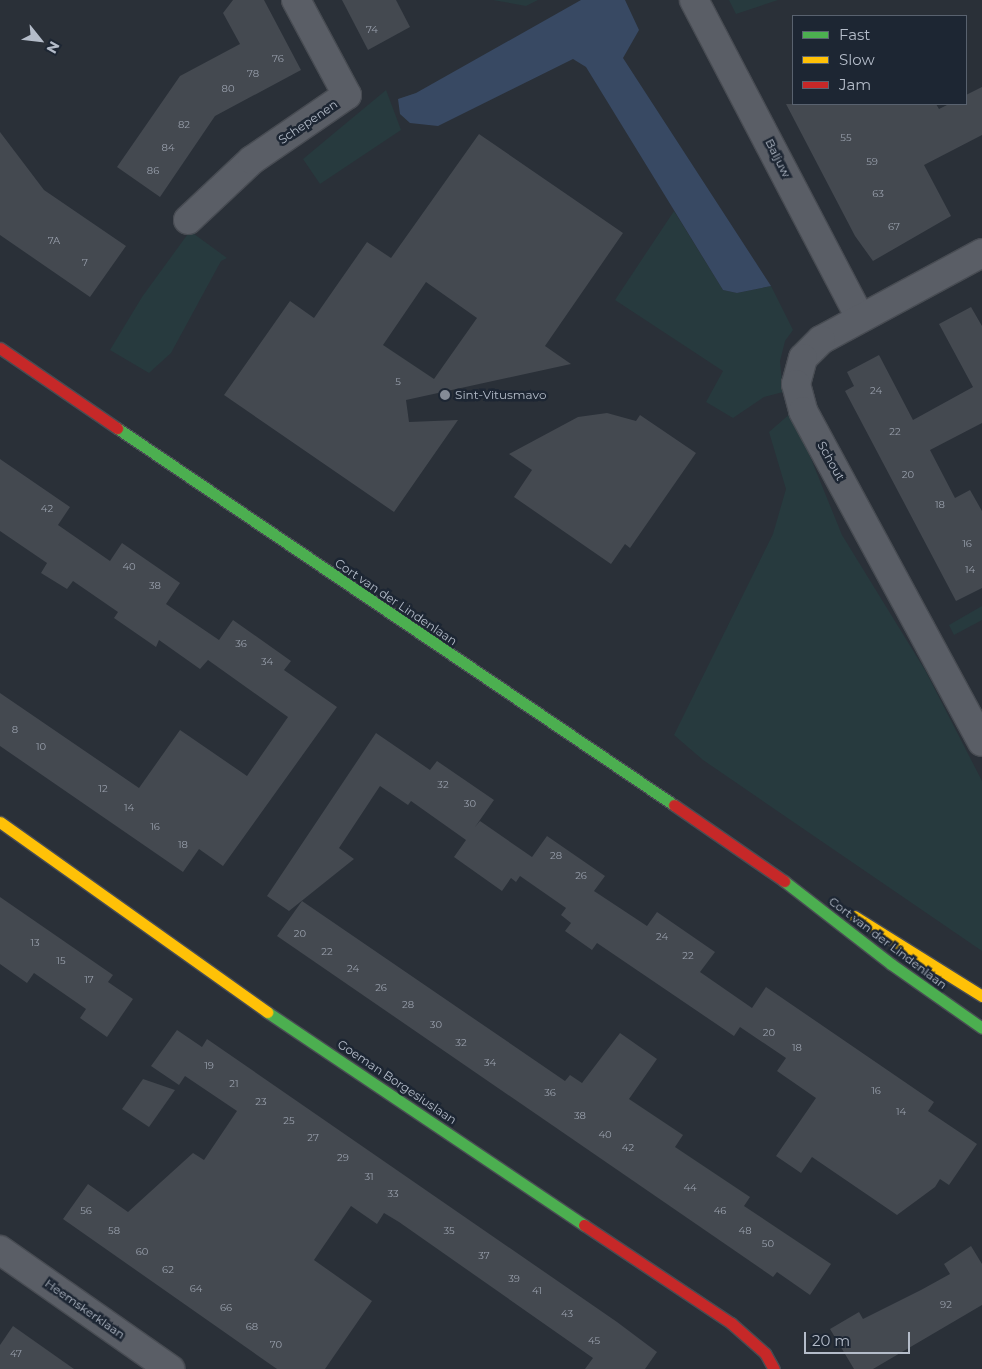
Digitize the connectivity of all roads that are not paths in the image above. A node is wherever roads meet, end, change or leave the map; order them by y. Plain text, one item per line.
1 (296, 0) edge
2 (694, 0) edge
3 (188, 220) dead end
4 (982, 253) edge
5 (860, 317) junction
6 (0, 348) edge
7 (982, 742) edge
8 (0, 822) edge
9 (779, 877) junction
10 (982, 996) edge
11 (982, 1028) edge
12 (0, 1250) edge
13 (170, 1369) edge
14 (774, 1369) edge

1 - 3 street, Schepenen
2 - 5 street, Baljuw
4 - 5 street, Schout
5 - 7 street, Schout
6 - 9 main road, Cort van der Lindenlaan
8 - 14 main road, Goeman Borgesiuslaan
9 - 10 main road, Cort van der Lindenlaan
9 - 11 main road, Cort van der Lindenlaan
12 - 13 street, Heemskerklaan

